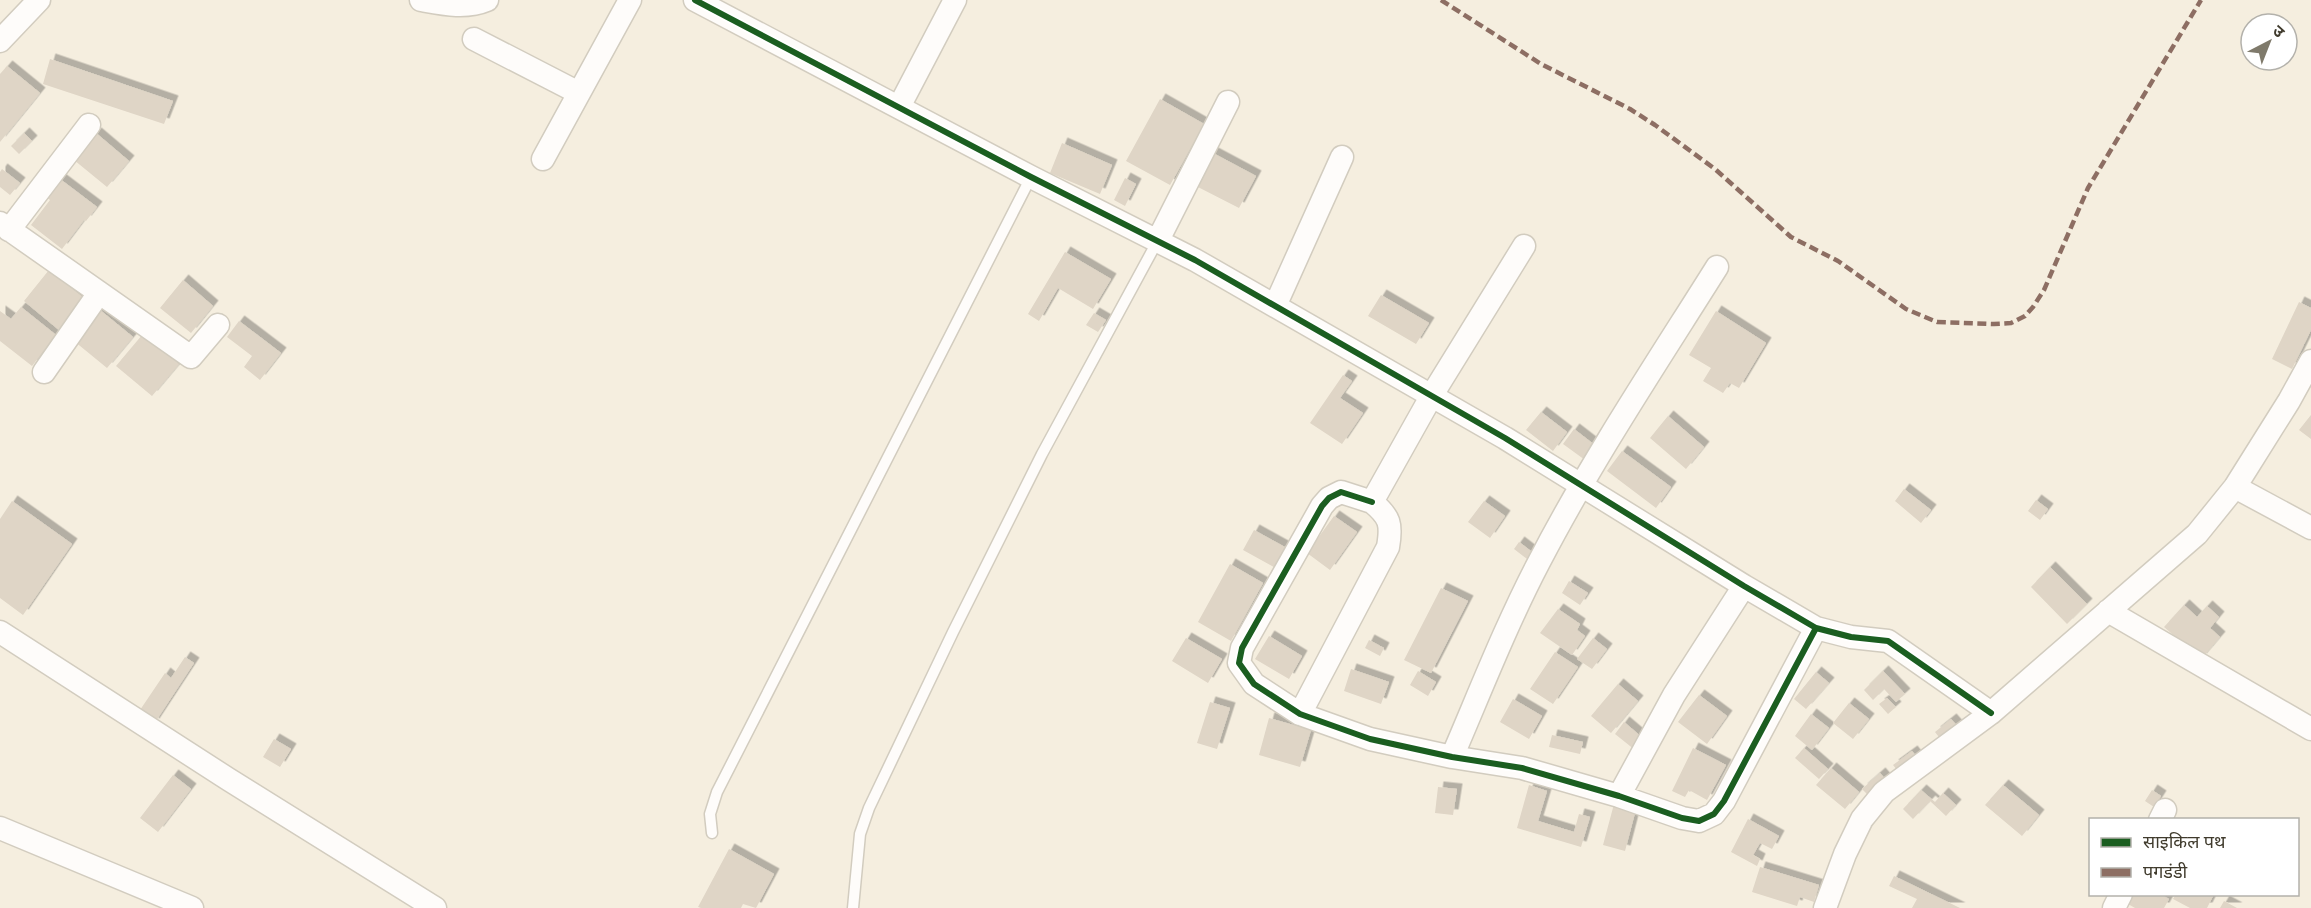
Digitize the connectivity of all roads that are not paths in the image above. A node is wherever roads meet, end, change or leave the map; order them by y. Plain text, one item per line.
1 (39, 0) edge
2 (421, 0) edge
3 (487, 0) edge
4 (630, 0) edge
5 (694, 0) edge
6 (955, 0) edge
7 (474, 39) dead end
8 (0, 41) edge
9 (579, 93) junction
10 (1228, 102) dead end
11 (899, 107) junction
12 (89, 125) dead end
13 (1342, 157) dead end
14 (543, 159) dead end
15 (1031, 177) junction
16 (4, 226) edge
17 (1157, 242) junction
18 (1524, 246) dead end
19 (1717, 267) dead end
20 (99, 293) junction
21 (1275, 306) junction
22 (218, 326) dead end
23 (2311, 361) edge
24 (44, 372) dead end
25 (1432, 395) junction
26 (1581, 486) junction
27 (2235, 487) junction
28 (1372, 502) junction
29 (2311, 528) edge
30 (1744, 586) junction
31 (2108, 611) junction
32 (1816, 628) junction
33 (0, 632) edge
34 (1991, 713) junction
35 (1300, 714) junction
36 (2311, 729) edge
37 (1452, 757) junction
38 (1618, 796) junction
39 (0, 828) edge
40 (712, 833) dead end
41 (192, 908) edge
42 (435, 908) edge
43 (853, 908) edge
44 (1825, 908) edge

1 - 8 street
2 - 3 street
4 - 9 street
5 - 11 street
6 - 11 street
7 - 9 street
9 - 14 street
10 - 17 street
11 - 15 street
12 - 16 street
13 - 21 street
15 - 17 street
15 - 40 lane
16 - 20 street
17 - 21 street
17 - 43 lane
18 - 25 street
19 - 26 street
20 - 22 street
20 - 24 street
21 - 25 street
23 - 27 street
25 - 26 street
25 - 28 street
26 - 30 street
26 - 37 street
27 - 29 street
27 - 31 street
28 - 35 street
28 - 35 street
30 - 32 street
30 - 38 street
31 - 34 street
31 - 36 street
32 - 34 street
32 - 38 street
33 - 42 street
34 - 44 street
35 - 37 street
37 - 38 street
39 - 41 street

